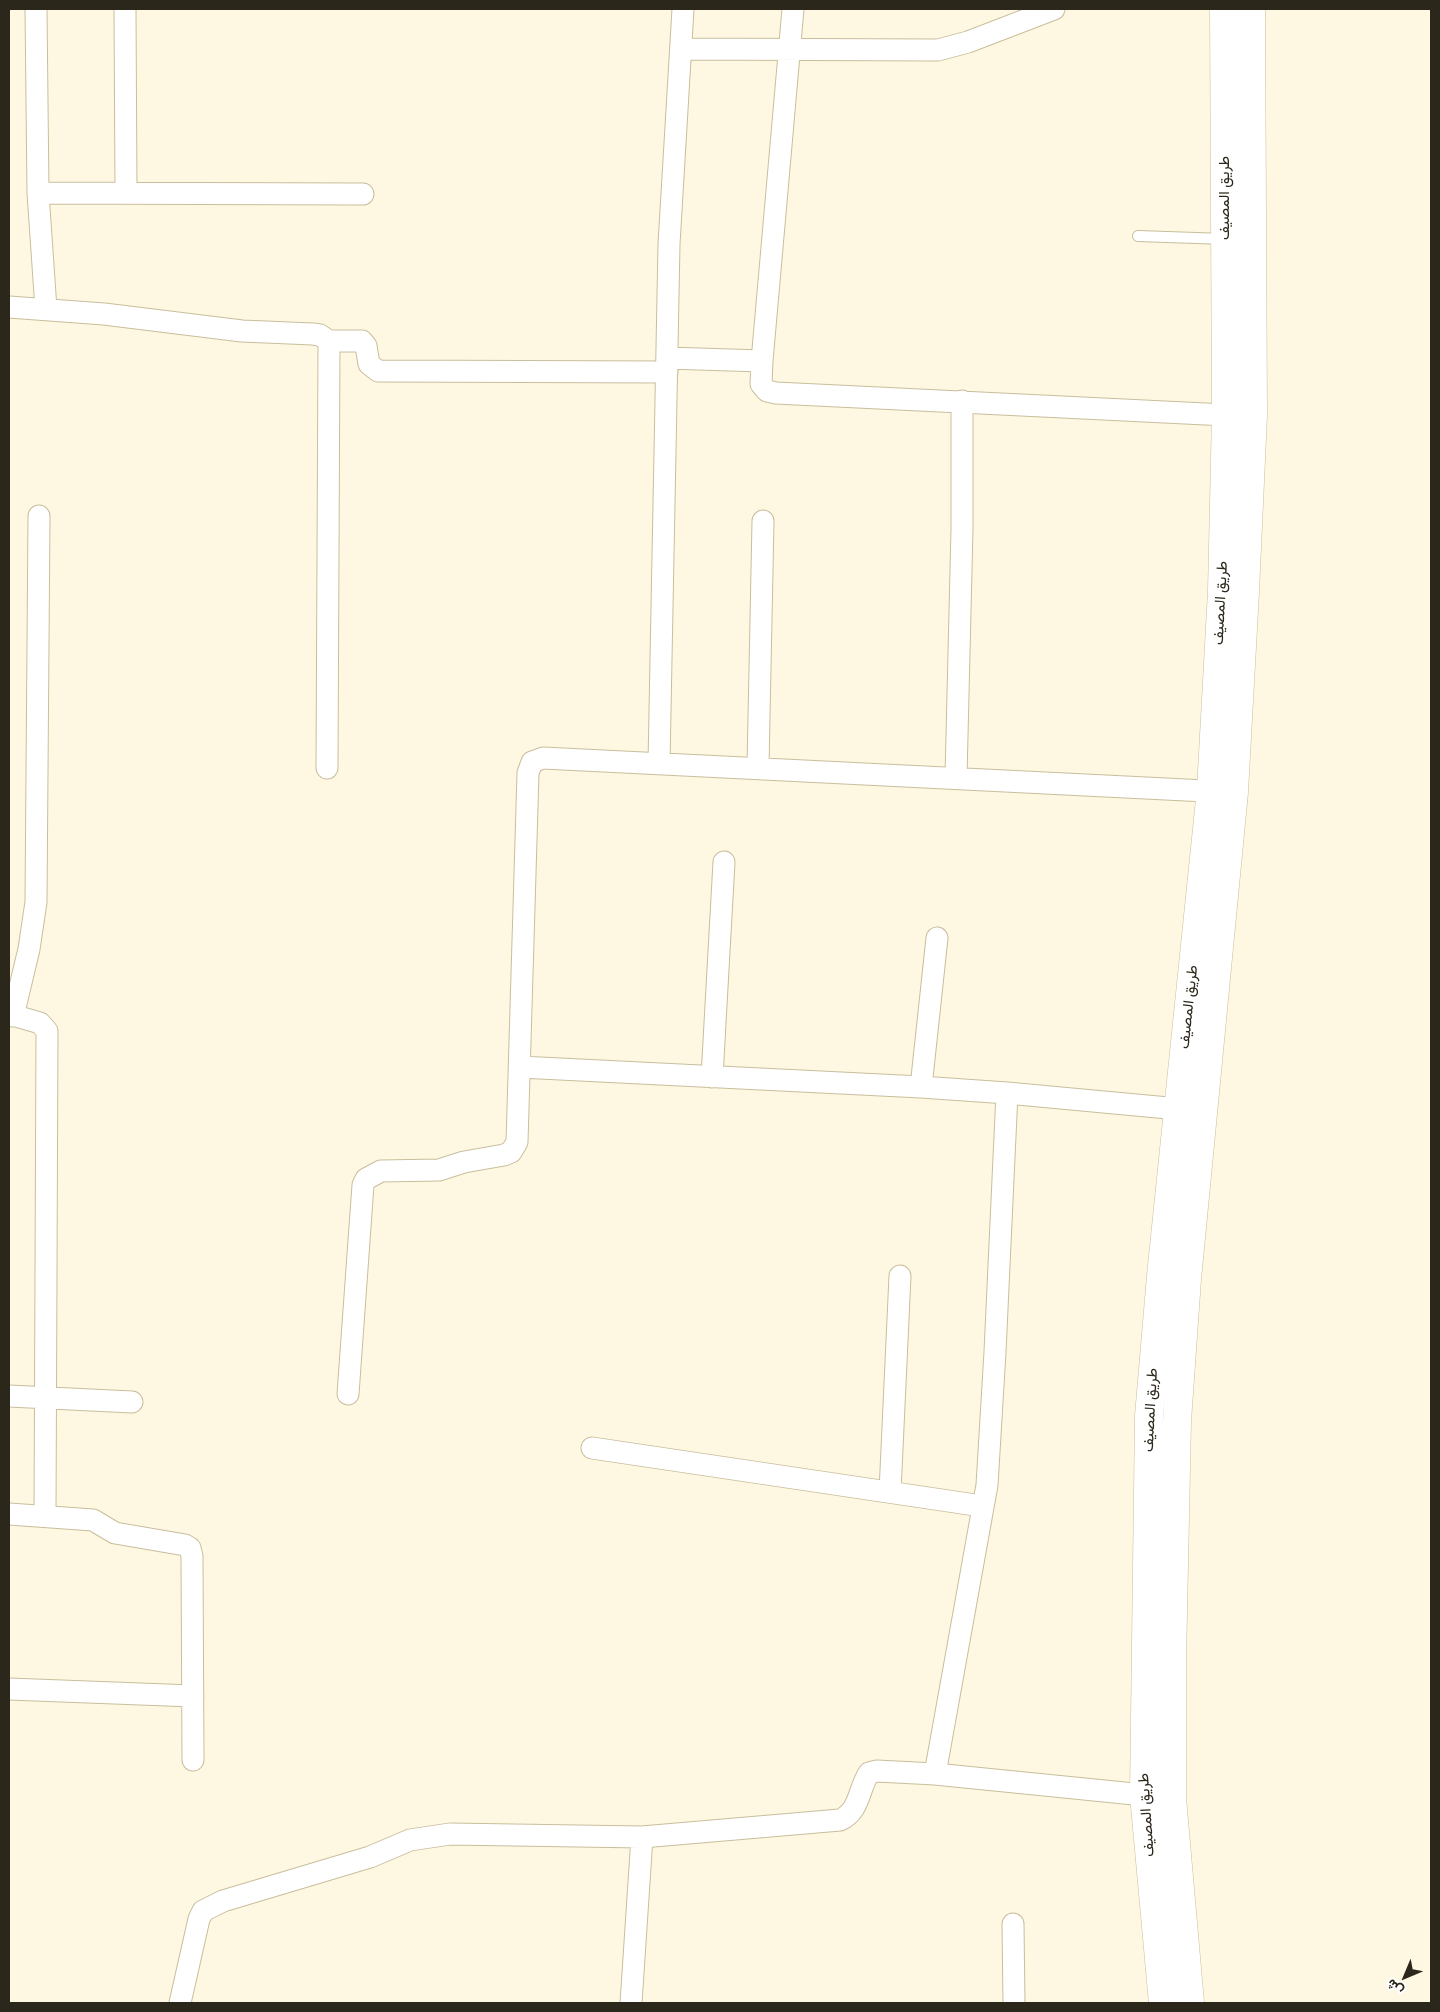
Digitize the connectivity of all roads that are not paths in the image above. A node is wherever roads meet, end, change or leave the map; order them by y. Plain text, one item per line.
1 (36, 9) edge
2 (125, 9) edge
3 (683, 9) edge
4 (793, 9) edge
5 (1054, 9) edge
6 (1224, 9) edge
7 (1251, 9) edge
8 (681, 50) junction
9 (790, 50) junction
10 (38, 193) junction
11 (126, 193) junction
12 (363, 194) dead end
13 (1138, 236) dead end
14 (1226, 240) junction
15 (9, 307) edge
16 (46, 309) junction
17 (329, 341) junction
18 (762, 362) junction
19 (667, 365) junction
20 (962, 401) junction
21 (1226, 415) junction
22 (39, 516) dead end
23 (763, 521) dead end
24 (658, 764) junction
25 (758, 767) junction
26 (327, 768) dead end
27 (956, 777) junction
28 (1222, 791) junction
29 (724, 862) dead end
30 (937, 938) dead end
31 (11, 1015) edge
32 (520, 1067) junction
33 (712, 1077) junction
34 (921, 1087) junction
35 (1007, 1092) junction
36 (1179, 1109) junction
37 (900, 1276) dead end
38 (348, 1394) dead end
39 (9, 1396) edge
40 (45, 1398) junction
41 (132, 1402) dead end
42 (592, 1448) dead end
43 (890, 1492) junction
44 (982, 1506) junction
45 (9, 1514) edge
46 (45, 1516) junction
47 (9, 1689) edge
48 (193, 1696) junction
49 (193, 1760) dead end
50 (935, 1774) junction
51 (1144, 1795) junction
52 (642, 1837) junction
53 (1013, 1924) dead end
54 (180, 2003) edge
55 (631, 2003) edge
56 (1014, 2003) edge
57 (1163, 2003) edge
58 (1190, 2003) edge

1 - 10 street
2 - 11 street
3 - 8 street
4 - 9 street
5 - 9 street
6 - 14 street, طريق المصيف
7 - 28 street, طريق المصيف
8 - 9 street
8 - 19 street
9 - 18 street
10 - 11 street
10 - 16 street
11 - 12 street
13 - 14 lane
14 - 21 street, طريق المصيف
15 - 16 street
16 - 17 street
17 - 19 street
17 - 26 street
18 - 19 street
18 - 20 street
19 - 24 street
20 - 21 street
20 - 27 street
21 - 28 street, طريق المصيف
22 - 31 street
23 - 25 street
24 - 25 street
24 - 32 street
25 - 27 street
27 - 28 street
28 - 36 street, طريق المصيف
28 - 58 street, طريق المصيف
29 - 33 street
30 - 34 street
31 - 40 street
32 - 33 street
32 - 38 street
33 - 34 street
34 - 35 street
35 - 36 street
35 - 44 street
36 - 51 street, طريق المصيف
37 - 43 street
39 - 40 street
40 - 41 street
40 - 46 street
42 - 43 street
43 - 44 street
44 - 50 street
45 - 46 street
46 - 48 street
47 - 48 street
48 - 49 street
50 - 51 street
50 - 52 street
51 - 57 street, طريق المصيف
52 - 54 street
52 - 55 street
53 - 56 street

